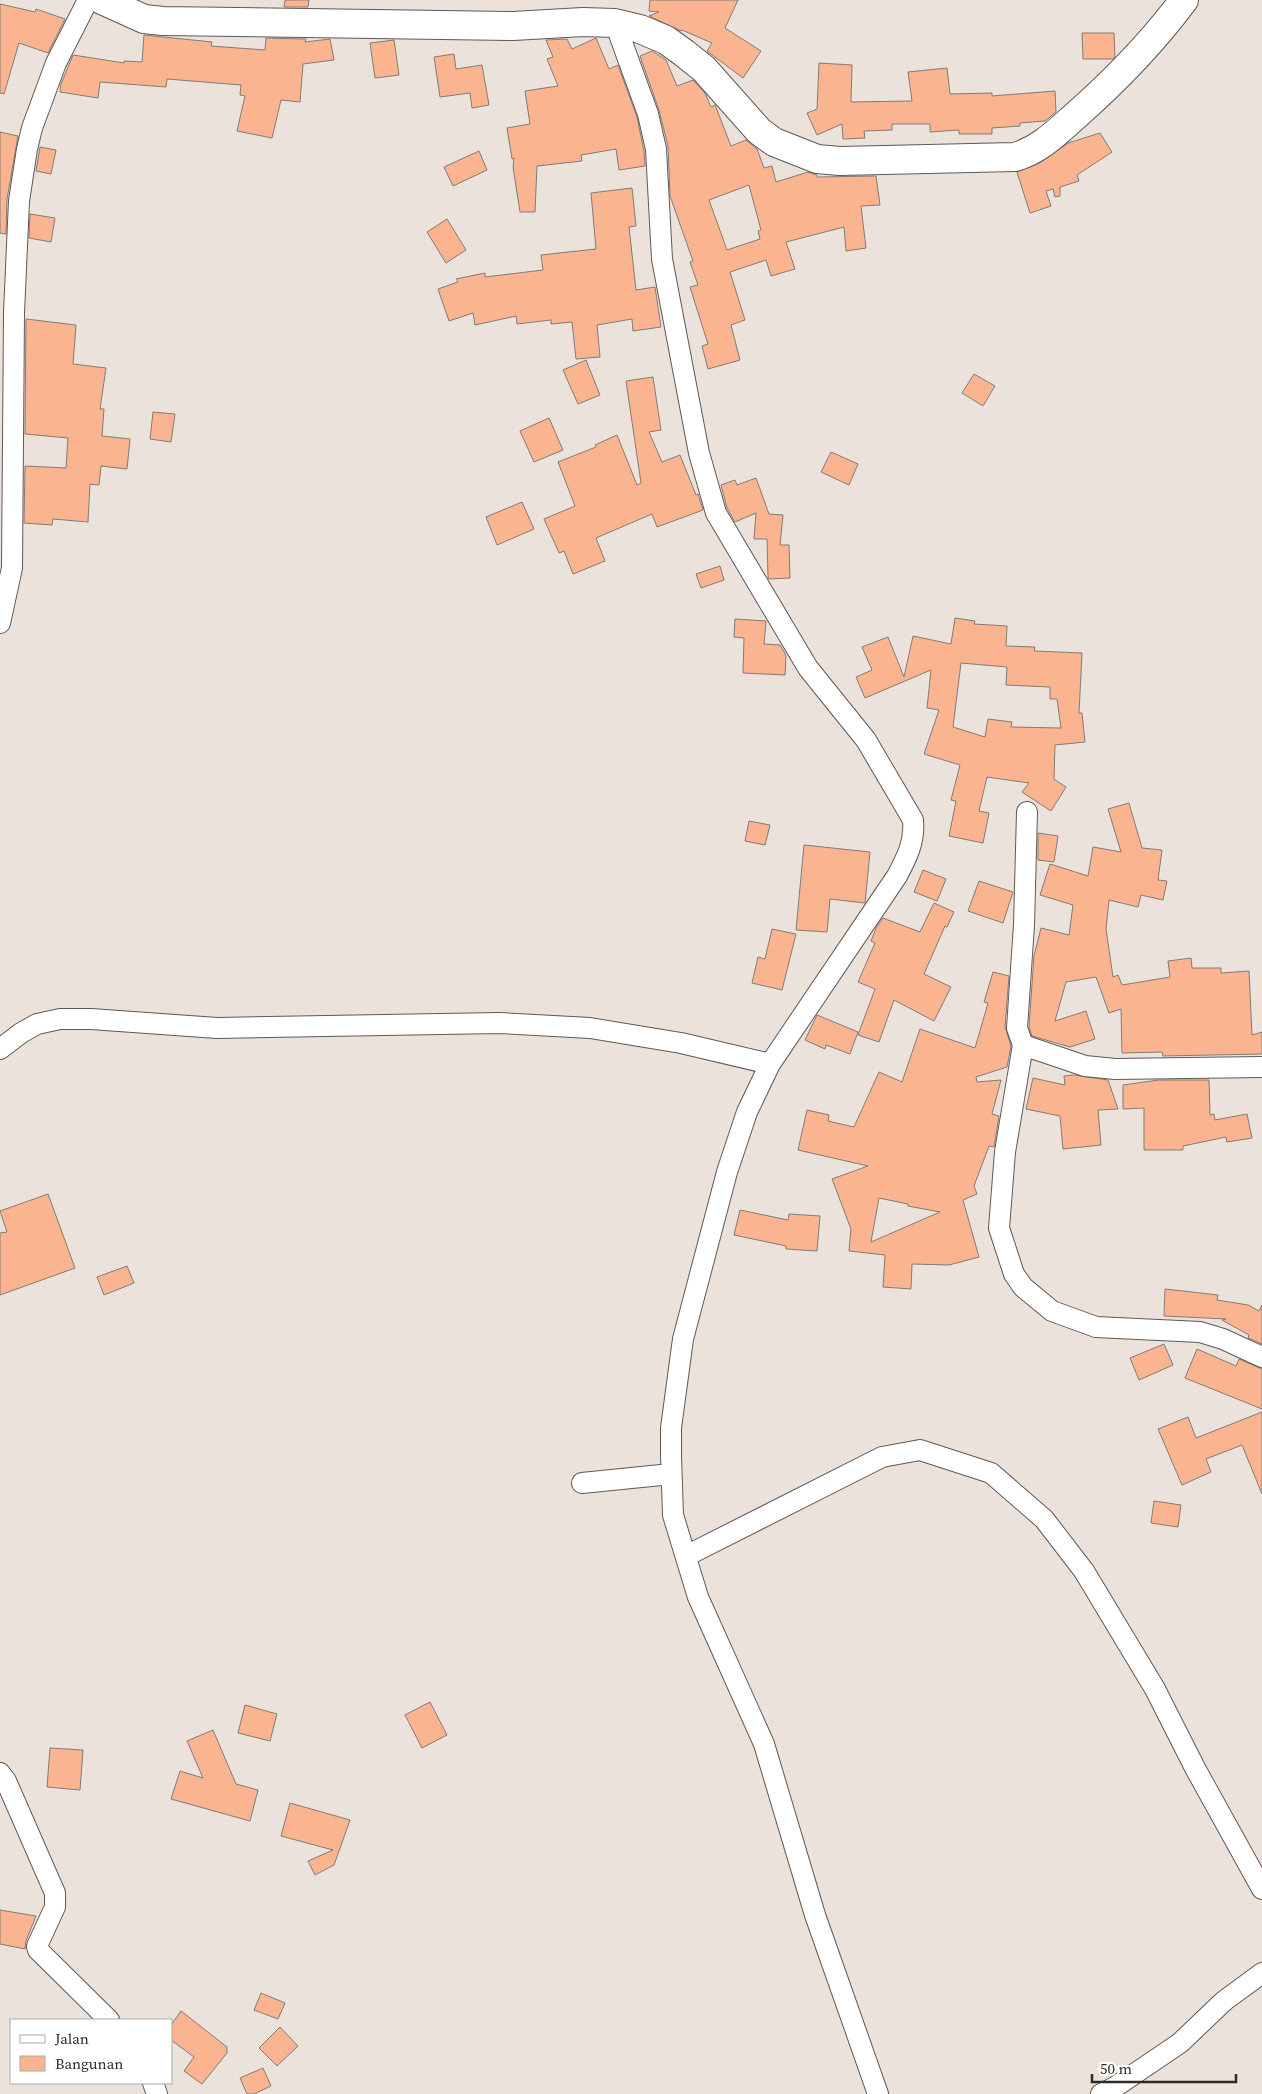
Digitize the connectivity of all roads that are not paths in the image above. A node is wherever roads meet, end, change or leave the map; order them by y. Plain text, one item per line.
1 (88, 0) edge
2 (102, 0) edge
3 (1184, 0) edge
4 (615, 23) junction
5 (0, 622) edge
6 (1027, 812) dead end
7 (1023, 1045) junction
8 (0, 1049) edge
9 (770, 1064) junction
10 (1262, 1067) edge
11 (1262, 1358) edge
12 (672, 1474) junction
13 (582, 1483) dead end
14 (686, 1556) junction
15 (0, 1773) edge
16 (1262, 1889) edge
17 (1262, 1973) edge
18 (108, 2019) edge
19 (875, 2093) edge
20 (1101, 2094) edge

1 - 5 street
2 - 4 main road
3 - 4 main road
4 - 9 street
6 - 7 street
7 - 10 street
7 - 11 street
8 - 9 street
9 - 12 street
12 - 13 street
12 - 14 street
14 - 16 street
14 - 19 street
15 - 18 street
17 - 20 street

